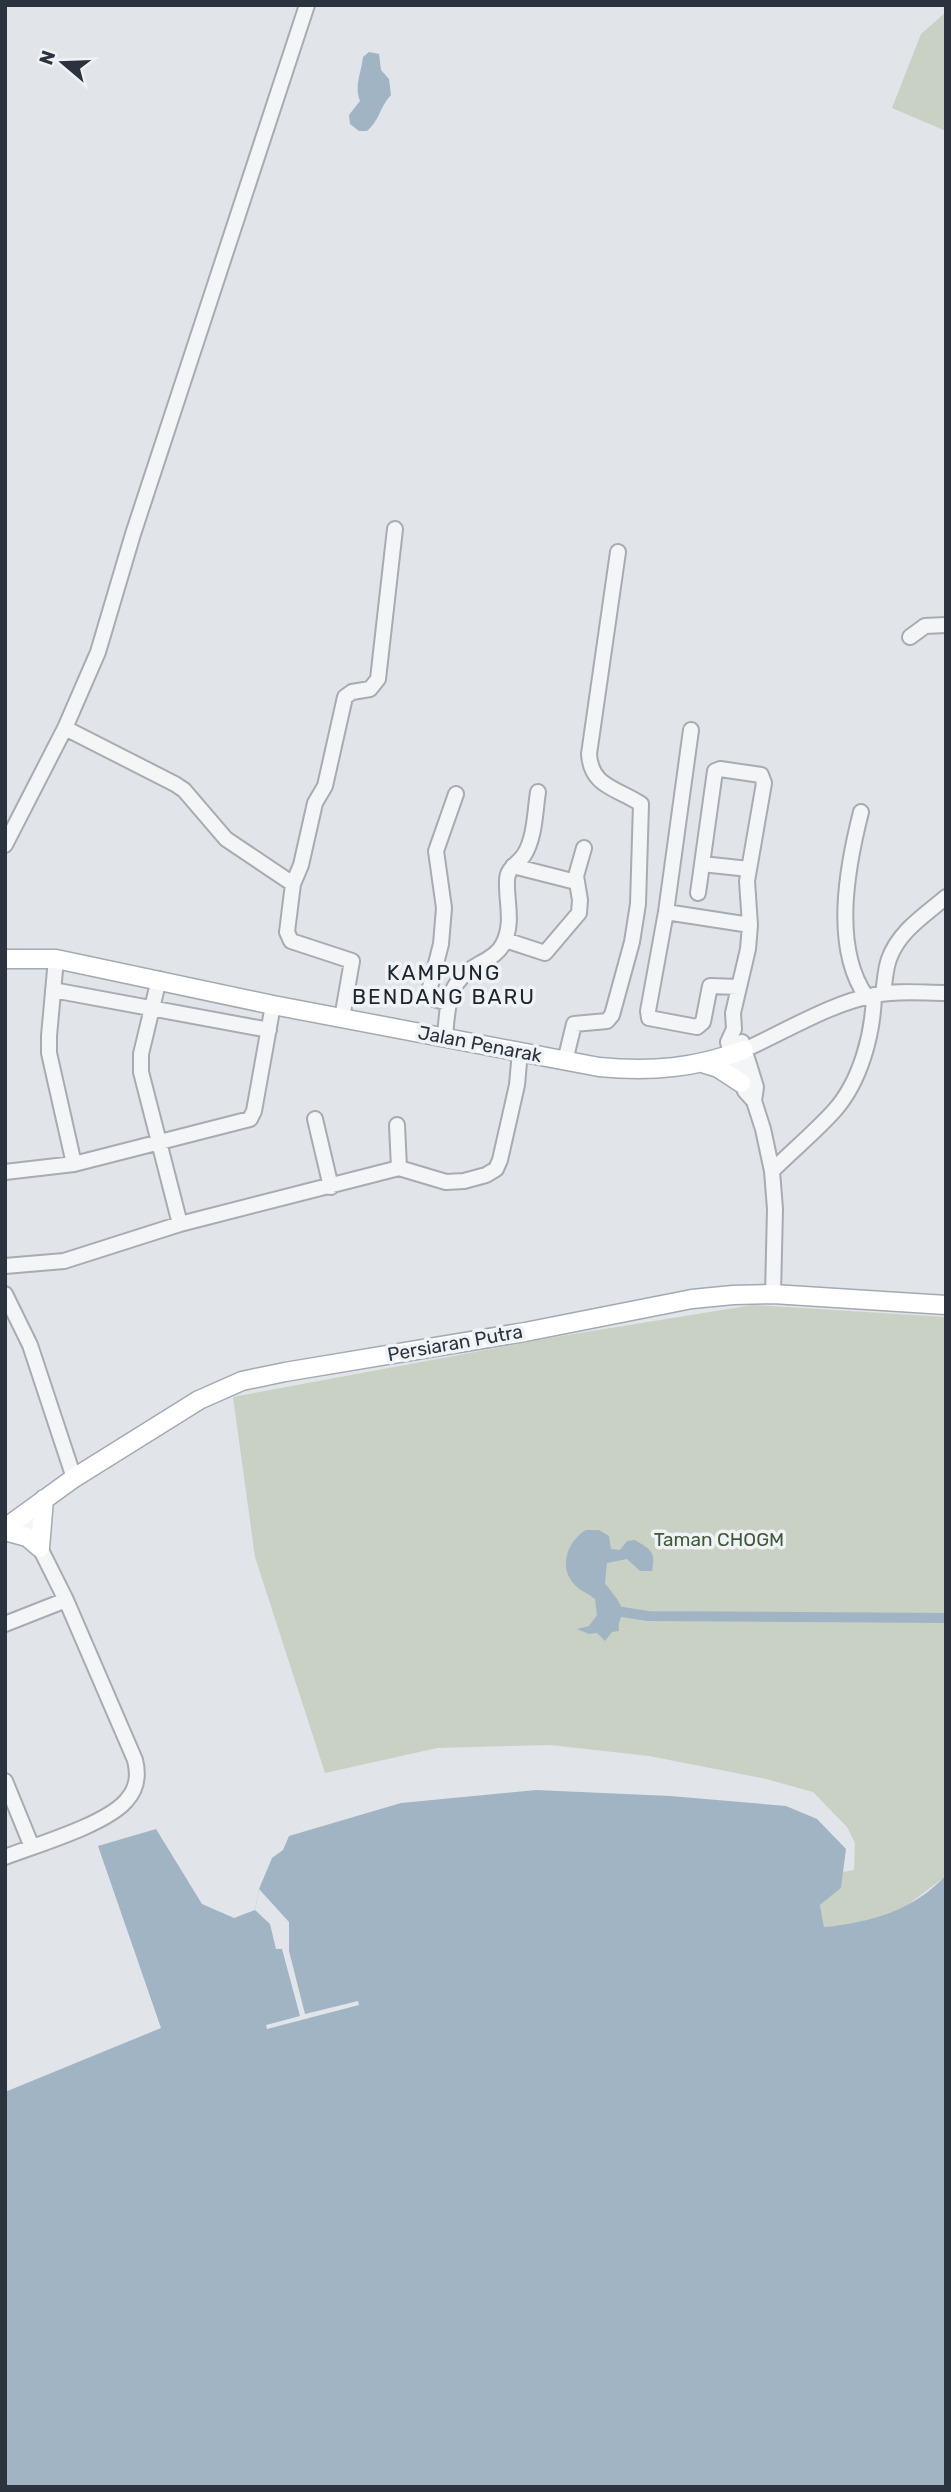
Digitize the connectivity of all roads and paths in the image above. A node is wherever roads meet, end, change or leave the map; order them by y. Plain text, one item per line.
1 (307, 5) edge
2 (395, 529) dead end
3 (618, 552) dead end
4 (946, 625) edge
5 (910, 637) dead end
6 (65, 728) junction
7 (691, 730) dead end
8 (538, 792) dead end
9 (456, 794) dead end
10 (861, 813) dead end
11 (5, 845) edge
12 (584, 848) dead end
13 (702, 864) junction
14 (513, 866) junction
15 (749, 869) junction
16 (576, 882) junction
17 (293, 884) junction
18 (698, 893) dead end
19 (946, 897) edge
20 (666, 912) junction
21 (750, 925) junction
22 (505, 940) junction
23 (5, 959) edge
24 (55, 959) junction
25 (159, 979) junction
26 (739, 987) junction
27 (53, 990) junction
28 (946, 993) edge
29 (874, 995) junction
30 (448, 1003) junction
31 (273, 1005) junction
32 (154, 1008) junction
33 (342, 1018) junction
34 (269, 1030) junction
35 (445, 1037) junction
36 (768, 1039) junction
37 (520, 1051) junction
38 (737, 1053) junction
39 (565, 1061) junction
40 (705, 1064) junction
41 (747, 1080) junction
42 (315, 1119) dead end
43 (397, 1125) dead end
44 (159, 1142) junction
45 (75, 1164) junction
46 (399, 1168) junction
47 (772, 1171) junction
48 (5, 1172) edge
49 (331, 1187) junction
50 (180, 1224) junction
51 (5, 1266) edge
52 (5, 1294) edge
53 (773, 1294) junction
54 (946, 1305) edge
55 (74, 1478) junction
56 (44, 1499) junction
57 (23, 1514) junction
58 (5, 1529) edge
59 (40, 1548) junction
60 (66, 1600) junction
61 (5, 1624) edge
62 (5, 1781) edge
63 (32, 1847) junction
64 (5, 1857) edge

1 - 6 street
2 - 17 street
3 - 39 street
4 - 5 street
6 - 11 street
6 - 17 street
7 - 20 street
8 - 14 street
9 - 30 street
10 - 29 street
12 - 16 street
13 - 15 street
13 - 15 street
13 - 18 street
14 - 16 street
14 - 22 street
15 - 21 street
16 - 22 street
17 - 33 street
19 - 29 street
20 - 21 street
20 - 26 street
21 - 26 street
22 - 30 street
23 - 24 main road, Jalan Penarak
24 - 25 main road, Jalan Penarak
24 - 27 street
25 - 31 main road, Jalan Penarak
25 - 32 street
26 - 38 street
27 - 32 street
27 - 45 street
28 - 29 street, Jalan Penarak
29 - 36 street, Jalan Penarak
29 - 47 street
30 - 35 street
31 - 33 main road, Jalan Penarak
31 - 34 street
32 - 34 street
32 - 44 street
33 - 35 main road, Jalan Penarak
34 - 44 street
35 - 37 main road, Jalan Penarak
36 - 38 street, Jalan Penarak
36 - 41 street
37 - 39 main road, Jalan Penarak
37 - 46 street
38 - 40 main road, Jalan Penarak
38 - 41 street
39 - 40 main road, Jalan Penarak
40 - 41 main road
41 - 47 street
42 - 49 street
43 - 46 street
44 - 45 street
44 - 50 street
45 - 48 street
46 - 49 street
47 - 53 street
49 - 50 street
50 - 51 street
52 - 55 street
53 - 54 main road, Persiaran Putra
53 - 55 main road, Persiaran Putra
55 - 56 main road, Persiaran Putra
56 - 57 main road, Persiaran Putra
56 - 59 main road
57 - 58 main road, Persiaran Putra
57 - 59 street
58 - 59 main road
59 - 60 street
60 - 61 street
60 - 63 street
62 - 63 street
63 - 64 street

